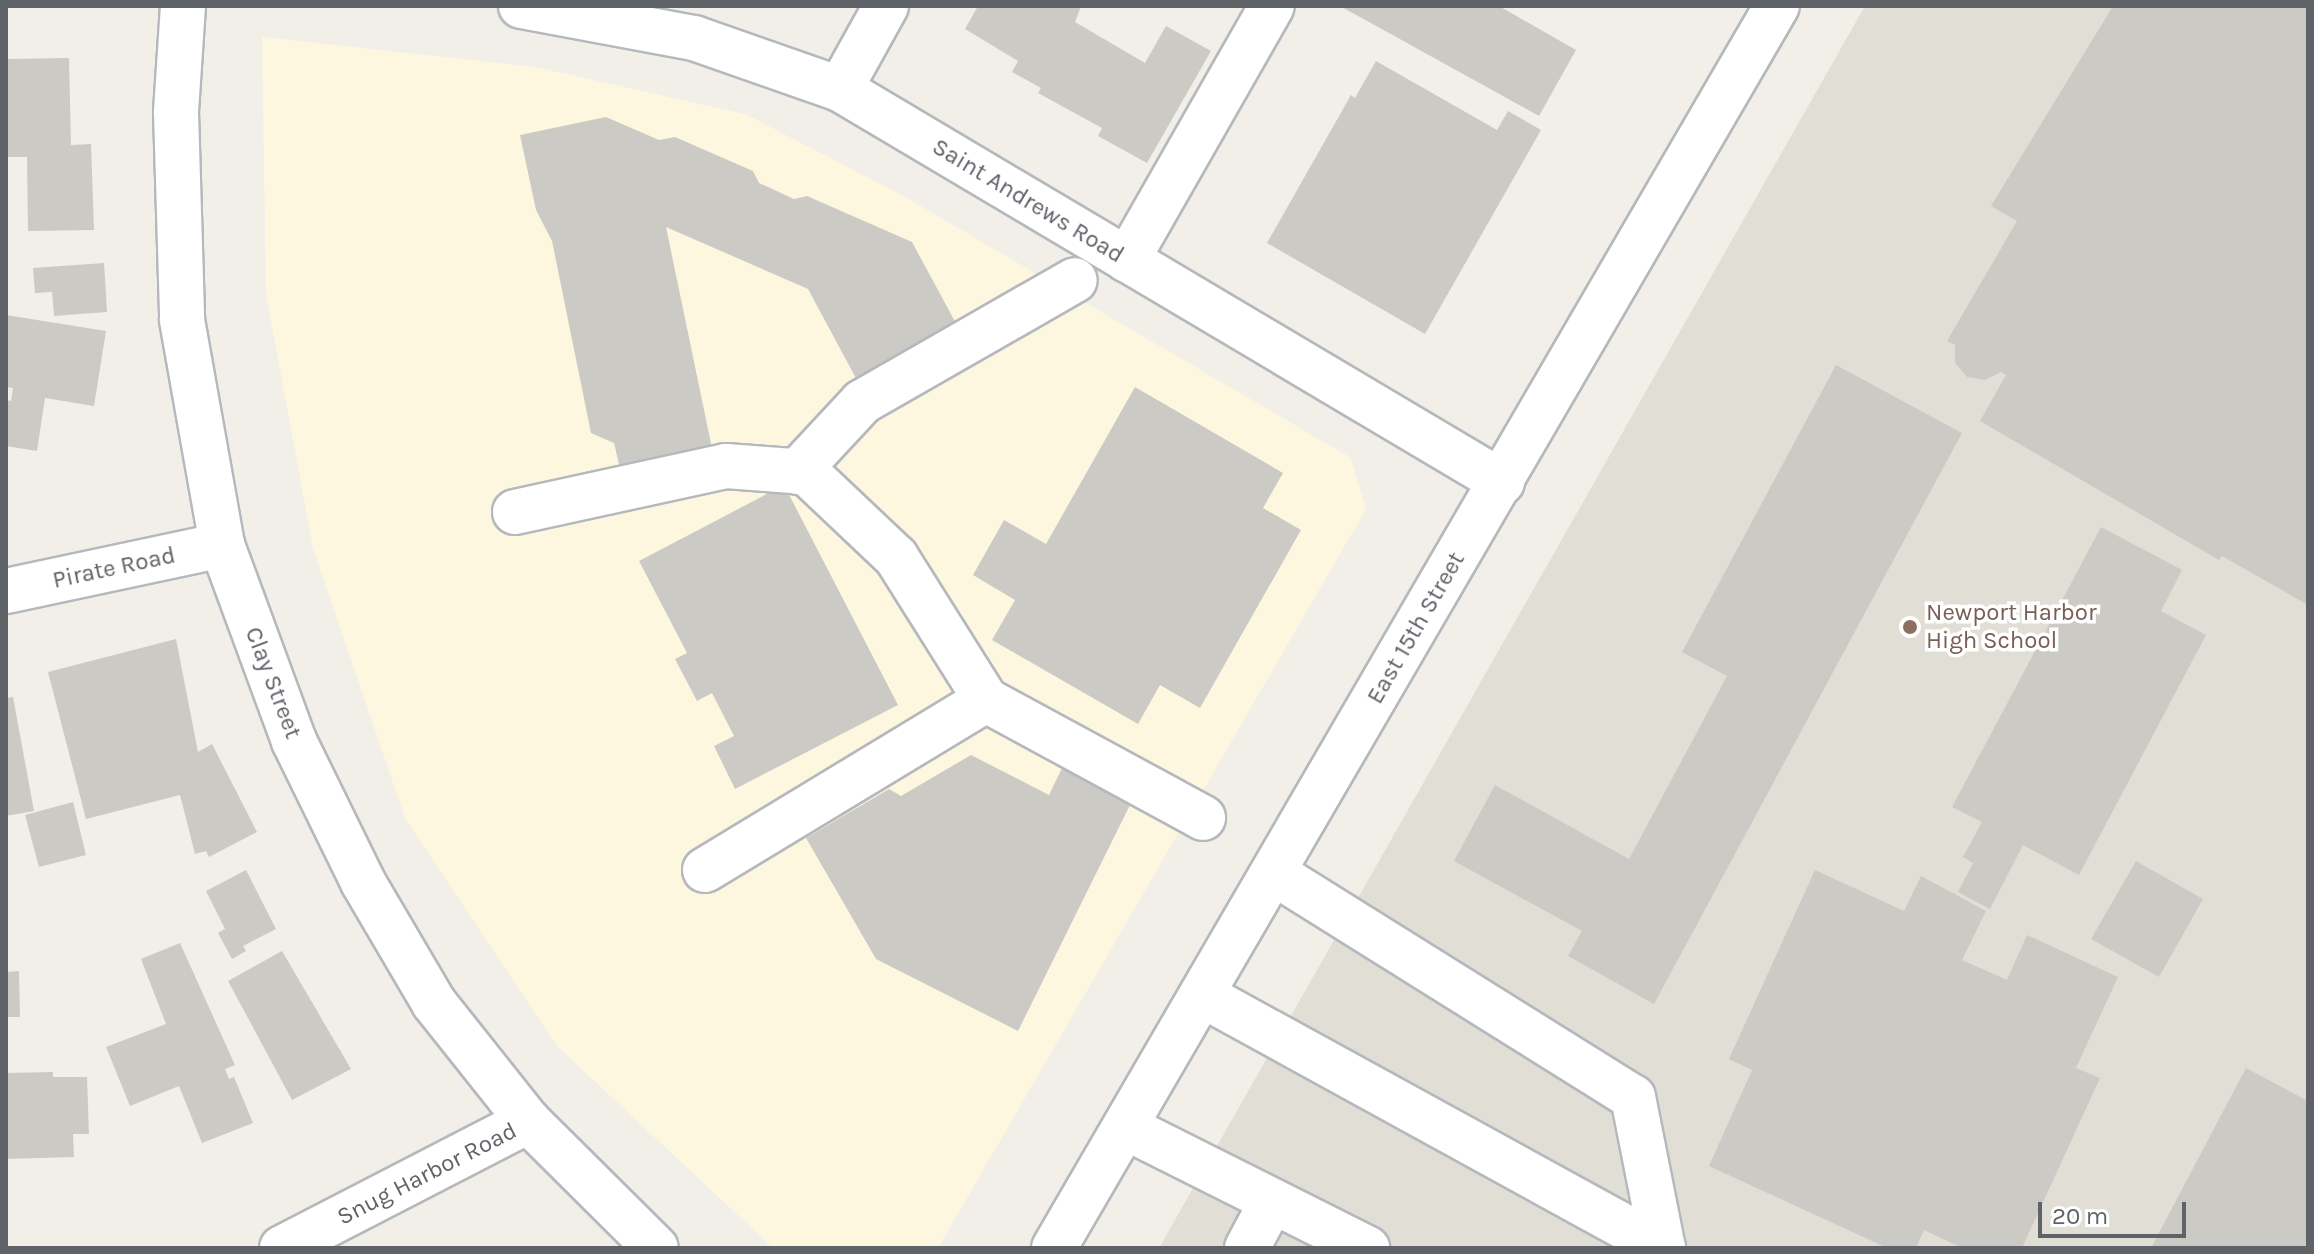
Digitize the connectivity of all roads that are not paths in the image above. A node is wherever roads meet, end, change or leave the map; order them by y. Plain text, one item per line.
1 (183, 6) edge
2 (886, 6) edge
3 (1272, 6) edge
4 (1777, 6) edge
5 (541, 7) edge
6 (840, 89) junction
7 (1127, 260) junction
8 (1075, 280) dead end
9 (797, 472) junction
10 (1502, 482) junction
11 (515, 512) dead end
12 (222, 545) junction
13 (6, 591) edge
14 (986, 700) junction
15 (1203, 818) dead end
16 (705, 870) dead end
17 (1274, 873) junction
18 (1202, 995) junction
19 (528, 1121) junction
20 (1125, 1127) junction
21 (1272, 1201) junction
22 (1600, 1232) edge
23 (282, 1248) edge
24 (656, 1248) edge
25 (1054, 1248) edge
26 (1247, 1248) edge
27 (1367, 1248) edge

1 - 12 street, Clay Street
2 - 6 street
3 - 7 street
4 - 10 street, East 15th Street
5 - 6 street, Saint Andrews Road
6 - 7 street, Saint Andrews Road
7 - 10 street, Saint Andrews Road
8 - 9 street
9 - 11 street
9 - 14 street
10 - 17 street, East 15th Street
12 - 13 street, Pirate Road
12 - 19 street, Clay Street
14 - 15 street
14 - 16 street
17 - 18 street, East 15th Street
17 - 22 street
18 - 20 street, East 15th Street
18 - 22 street
19 - 23 street, Snug Harbor Road
19 - 24 street, Clay Street
20 - 21 street
20 - 25 street, East 15th Street
21 - 26 street
21 - 27 street

